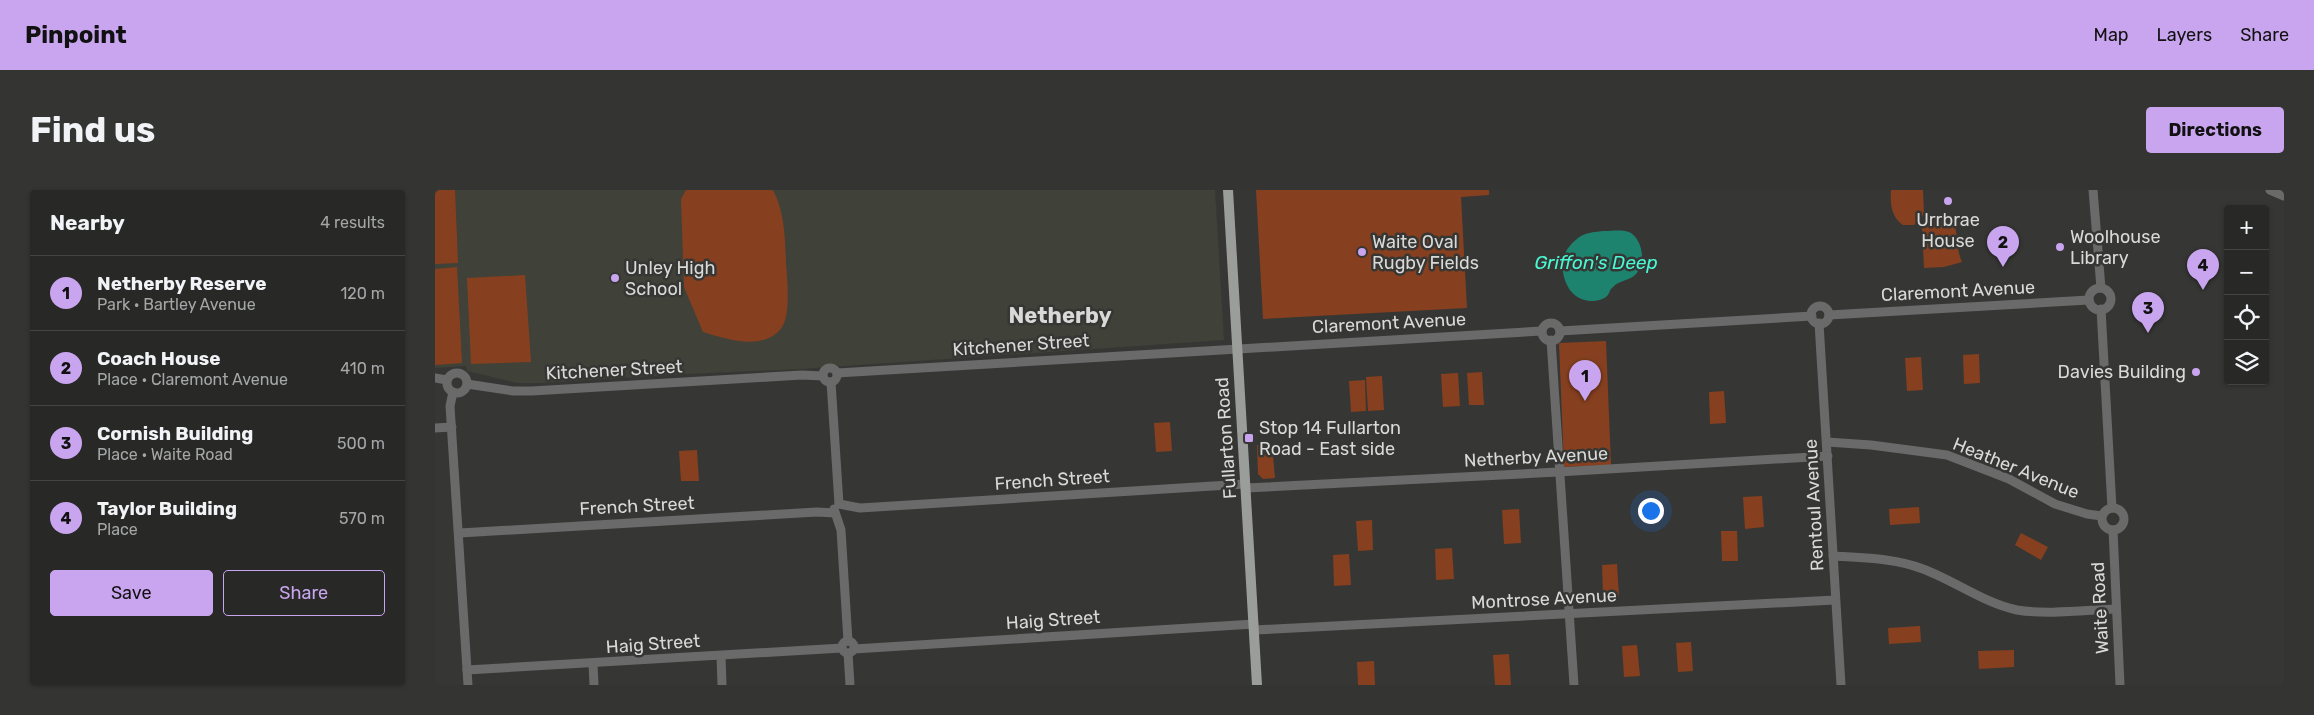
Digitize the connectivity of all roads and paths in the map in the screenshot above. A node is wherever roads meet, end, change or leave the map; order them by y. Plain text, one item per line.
1 (1228, 190) edge
2 (2093, 190) edge
3 (2270, 190) edge
4 (2284, 196) edge
5 (2101, 288) junction
6 (2089, 300) junction
7 (2101, 309) junction
8 (1829, 314) junction
9 (1812, 316) junction
10 (1819, 323) junction
11 (1542, 331) junction
12 (1560, 331) junction
13 (1551, 340) junction
14 (1237, 348) junction
15 (837, 373) junction
16 (823, 376) junction
17 (435, 378) edge
18 (447, 380) junction
19 (831, 382) junction
20 (467, 384) junction
21 (453, 392) junction
22 (452, 427) junction
23 (435, 428) edge
24 (1827, 442) junction
25 (1828, 456) junction
26 (1559, 472) junction
27 (1246, 486) junction
28 (2112, 508) junction
29 (840, 511) junction
30 (2102, 516) junction
31 (2113, 530) junction
32 (460, 533) junction
33 (1833, 556) junction
34 (1835, 600) junction
35 (2116, 609) junction
36 (1570, 614) junction
37 (1254, 627) junction
38 (848, 648) junction
39 (721, 656) junction
40 (593, 664) junction
41 (467, 670) junction
42 (468, 685) edge
43 (594, 685) edge
44 (723, 685) edge
45 (850, 685) edge
46 (1257, 685) edge
47 (1574, 685) edge
48 (1841, 685) edge
49 (2120, 685) edge

1 - 14 main road, Fullarton Road
2 - 5 street
3 - 4 street
5 - 6 street
5 - 7 street
6 - 7 street
6 - 8 street, Claremont Avenue
7 - 28 street
8 - 9 street
8 - 10 street
9 - 10 street
9 - 12 street
10 - 24 street, Rentoul Avenue
11 - 12 street
11 - 13 street
11 - 14 street, Claremont Avenue
12 - 13 street
13 - 26 street
14 - 15 street, Kitchener Street
14 - 27 main road, Fullarton Road
15 - 16 street
15 - 19 street
16 - 19 street
16 - 20 street, Kitchener Street
17 - 18 street
18 - 20 street
18 - 21 street
19 - 29 street
20 - 21 street
21 - 22 street
22 - 23 street
22 - 32 street
24 - 25 street, Rentoul Avenue
24 - 30 street, Heather Avenue
25 - 26 street, Netherby Avenue
25 - 33 street, Rentoul Avenue
26 - 27 street, Netherby Avenue
26 - 36 street
27 - 29 street, French Street
27 - 37 main road, Fullarton Road
28 - 30 street
28 - 31 street
29 - 32 street, French Street
29 - 38 street
30 - 31 street
31 - 35 street, Waite Road
32 - 41 street
33 - 34 street, Rentoul Avenue
33 - 35 street
34 - 36 street, Montrose Avenue
34 - 48 street, Rentoul Avenue
35 - 49 street, Waite Road
36 - 37 street, Montrose Avenue
36 - 47 street
37 - 38 street, Haig Street
37 - 46 main road, Fullarton Road
38 - 39 street, Haig Street
38 - 45 street
39 - 40 street, Haig Street
39 - 44 street
40 - 41 street, Haig Street
40 - 43 street
41 - 42 street

